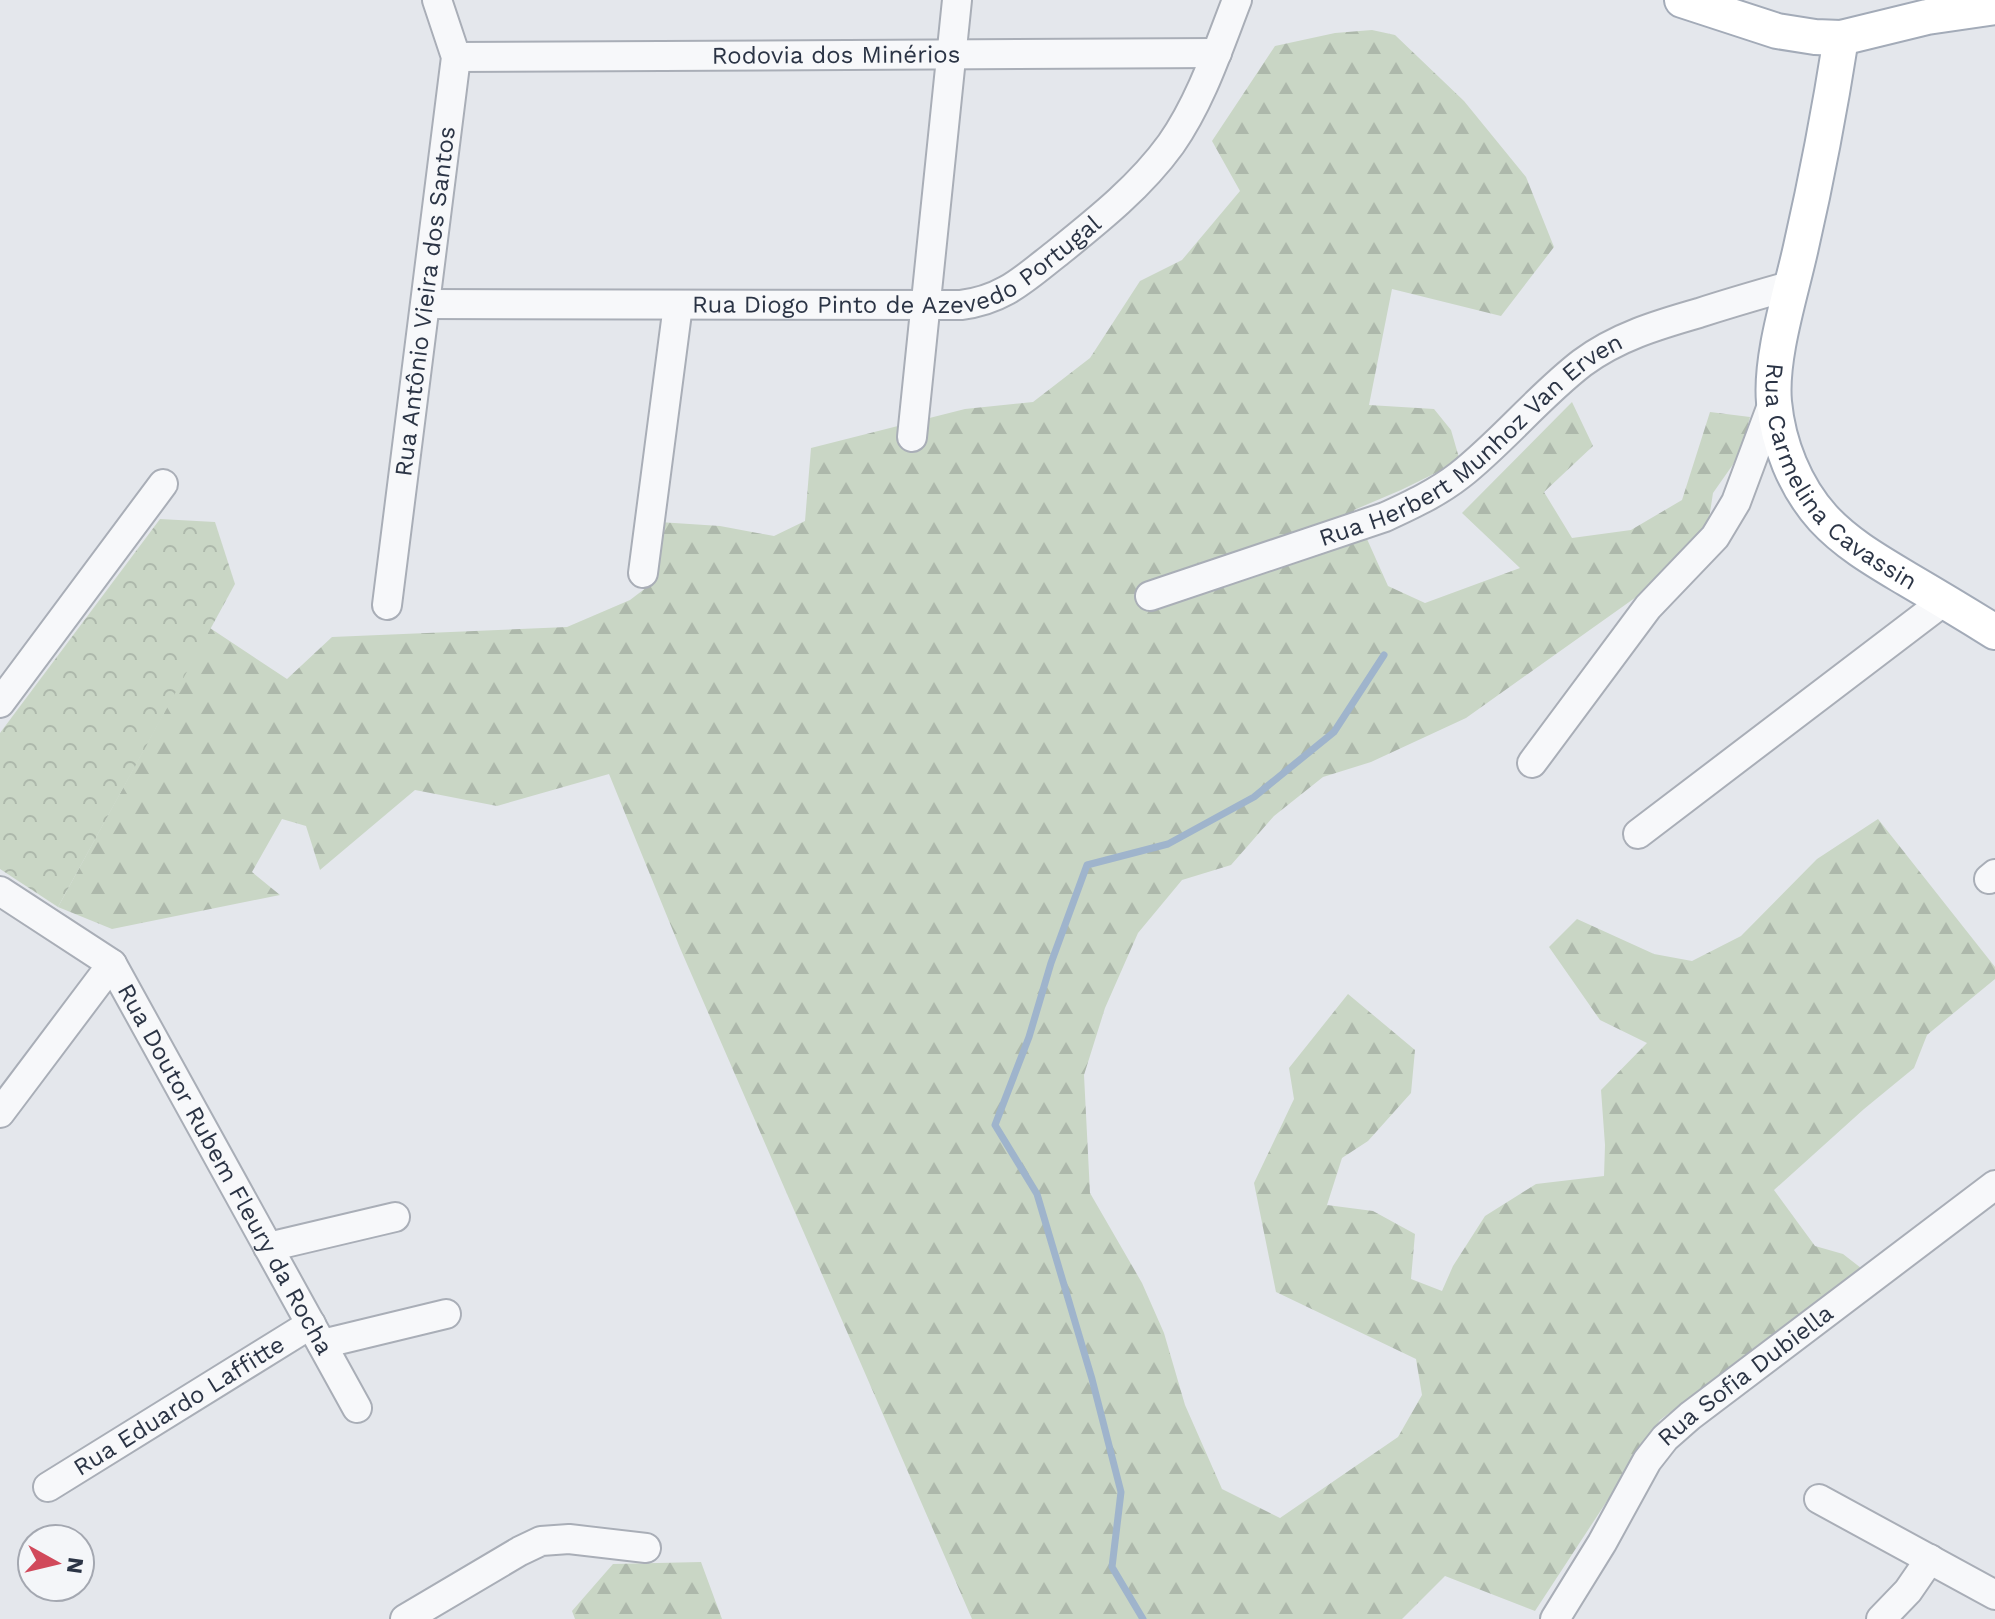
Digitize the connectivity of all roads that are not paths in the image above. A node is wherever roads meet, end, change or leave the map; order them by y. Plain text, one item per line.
1 (437, 0) edge
2 (957, 0) edge
3 (1237, 0) edge
4 (1682, 0) edge
5 (1995, 7) edge
6 (1841, 38) junction
7 (1217, 53) junction
8 (951, 54) junction
9 (456, 57) junction
10 (1793, 285) junction
11 (426, 304) junction
12 (926, 304) junction
13 (678, 305) junction
14 (1774, 399) junction
15 (912, 437) dead end
16 (163, 484) dead end
17 (643, 573) dead end
18 (1150, 596) dead end
19 (1944, 601) junction
20 (387, 605) dead end
21 (1995, 632) edge
22 (0, 703) edge
23 (1532, 763) dead end
24 (1638, 834) dead end
25 (0, 891) edge
26 (112, 964) junction
27 (0, 1113) edge
28 (1995, 1185) edge
29 (395, 1217) dead end
30 (268, 1247) junction
31 (446, 1314) dead end
32 (316, 1334) junction
33 (357, 1408) dead end
34 (48, 1487) dead end
35 (1819, 1499) dead end
36 (646, 1548) dead end
37 (1930, 1559) junction
38 (1995, 1595) edge
39 (445, 1608) edge
40 (405, 1619) edge
41 (1555, 1619) edge
42 (1881, 1619) edge

1 - 9 street, Rua Antônio Vieira dos Santos
2 - 8 street
3 - 7 street, Rua Diogo Pinto de Azevedo Portugal
4 - 6 main road
5 - 6 main road
6 - 10 main road, Rua Carmelina Cavassin
7 - 8 street, Rodovia dos Minérios
7 - 12 street, Rua Diogo Pinto de Azevedo Portugal
8 - 9 street, Rodovia dos Minérios
8 - 12 street
9 - 11 street, Rua Antônio Vieira dos Santos
10 - 14 main road, Rua Carmelina Cavassin
10 - 18 street, Rua Herbert Munhoz Van Erven
11 - 13 street, Rua Diogo Pinto de Azevedo Portugal
11 - 20 street, Rua Antônio Vieira dos Santos
12 - 13 street, Rua Diogo Pinto de Azevedo Portugal
12 - 15 street
13 - 17 street
14 - 19 main road, Rua Carmelina Cavassin
14 - 23 street
16 - 22 street
19 - 21 main road, Rua Carmelina Cavassin
19 - 24 street
25 - 26 street, Rua Doutor Rubem Fleury da Rocha
26 - 27 street
26 - 30 street, Rua Doutor Rubem Fleury da Rocha
28 - 41 street, Rua Sofia Dubiella
29 - 30 street
30 - 32 street, Rua Doutor Rubem Fleury da Rocha
31 - 32 street, Rua Eduardo Laffitte
32 - 33 street, Rua Doutor Rubem Fleury da Rocha
32 - 34 street, Rua Eduardo Laffitte
35 - 37 street
36 - 39 street
37 - 38 street
37 - 42 street
39 - 40 street

